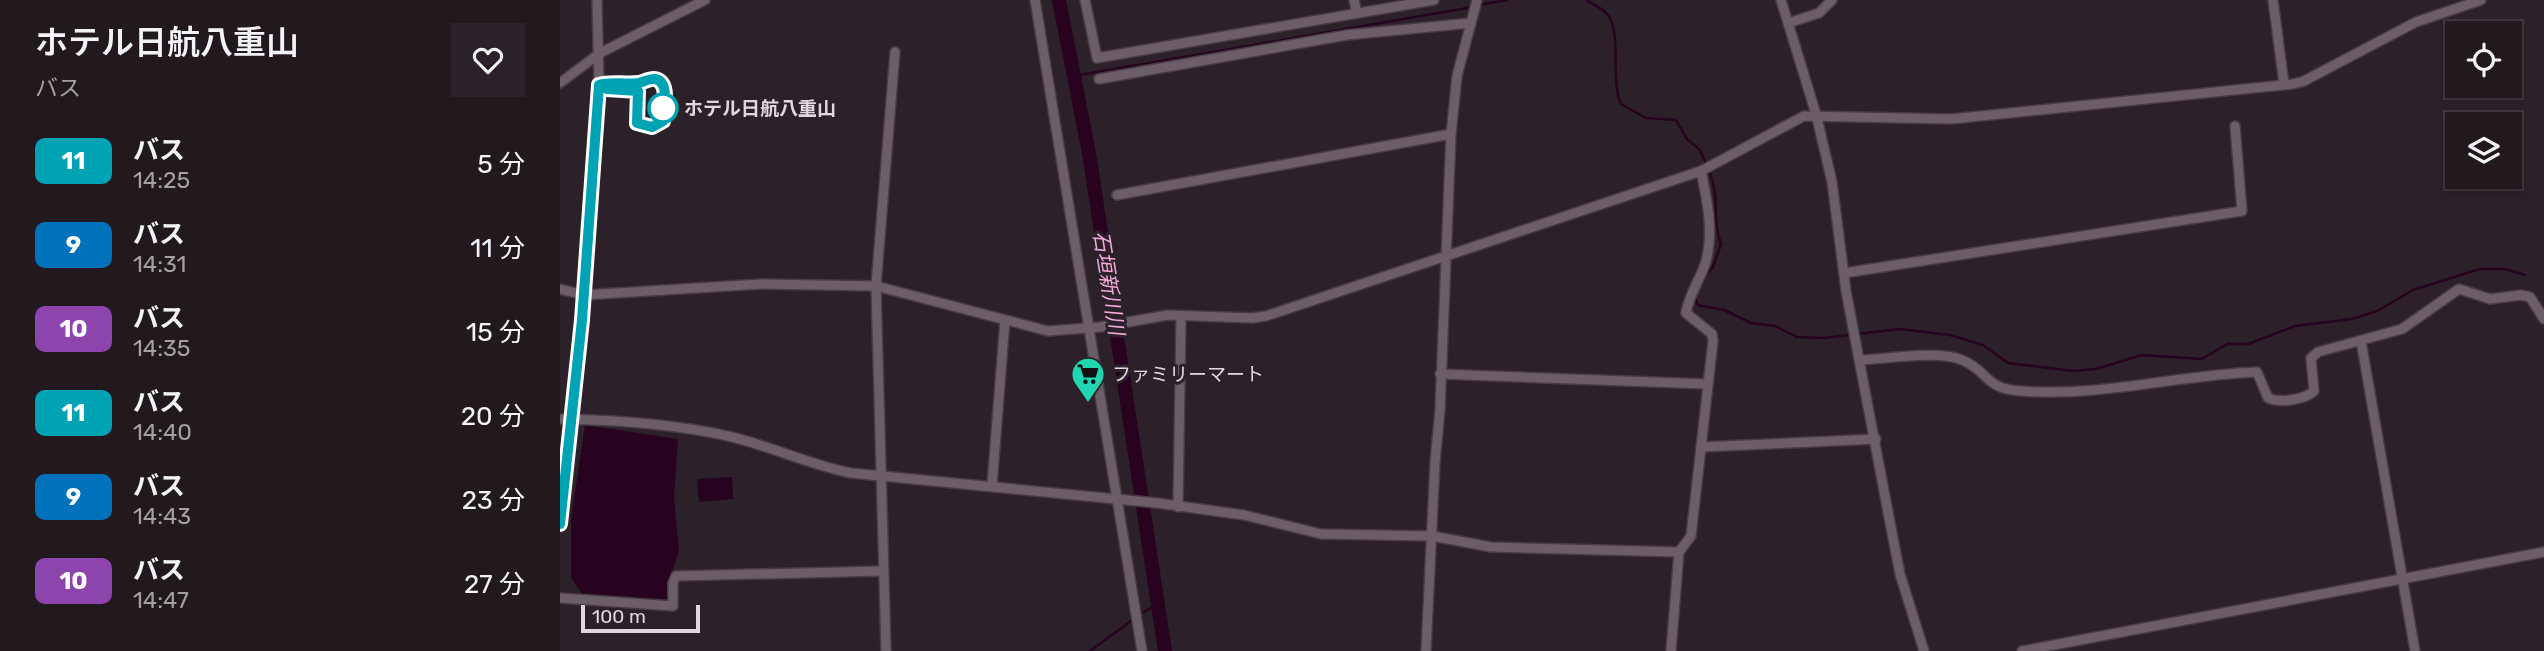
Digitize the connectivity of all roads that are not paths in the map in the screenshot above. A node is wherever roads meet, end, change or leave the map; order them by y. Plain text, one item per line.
1 (597, 0) edge
2 (705, 0) edge
3 (1035, 0) edge
4 (1085, 0) edge
5 (1354, 0) edge
6 (1434, 0) edge
7 (1477, 0) edge
8 (1781, 0) edge
9 (1832, 0) edge
10 (2273, 0) edge
11 (2481, 0) edge
12 (1357, 13) junction
13 (1471, 23) junction
14 (1788, 23) junction
15 (895, 52) dead end
16 (600, 53) junction
17 (1099, 79) dead end
18 (560, 83) edge
19 (2284, 83) junction
20 (1816, 114) junction
21 (2235, 126) dead end
22 (1451, 134) junction
23 (1701, 171) junction
24 (1117, 195) dead end
25 (1446, 257) junction
26 (1844, 273) junction
27 (876, 286) junction
28 (560, 289) edge
29 (584, 295) junction
30 (1181, 316) junction
31 (2544, 319) edge
32 (1005, 320) junction
33 (1096, 327) junction
34 (2361, 341) junction
35 (1860, 360) junction
36 (1440, 374) junction
37 (1707, 384) junction
38 (560, 419) edge
39 (573, 419) junction
40 (1876, 439) junction
41 (1701, 447) junction
42 (880, 476) junction
43 (992, 485) junction
44 (1123, 500) junction
45 (1178, 507) junction
46 (560, 524) edge
47 (1432, 537) junction
48 (1679, 552) junction
49 (2544, 552) edge
50 (882, 570) junction
51 (2402, 579) junction
52 (560, 598) edge
53 (886, 651) edge
54 (1142, 651) edge
55 (1426, 651) edge
56 (1671, 651) edge
57 (1924, 651) edge
58 (2022, 651) edge
59 (2415, 651) edge

1 - 16 street
2 - 16 street
3 - 33 street
4 - 12 street
5 - 12 street
6 - 12 street
7 - 13 street
8 - 14 street
9 - 14 street
10 - 19 street
11 - 19 street
13 - 17 street
13 - 22 street
14 - 20 street
15 - 27 street
16 - 18 street
16 - 29 street
19 - 20 street
20 - 23 street
20 - 26 street
21 - 26 street
22 - 24 street
22 - 25 street
23 - 25 street
23 - 37 street
25 - 30 street
25 - 36 street
26 - 35 street
27 - 29 street
27 - 32 street
27 - 42 street
28 - 29 street
29 - 39 street
30 - 33 street
30 - 45 street
31 - 34 street
32 - 33 street
32 - 43 street
33 - 44 street
34 - 35 street
34 - 51 street
35 - 40 street
36 - 37 street
36 - 47 street
37 - 41 street
38 - 39 street
39 - 42 street
39 - 46 street
40 - 41 street
40 - 57 street
41 - 48 street
42 - 43 street
42 - 50 street
43 - 44 street
44 - 45 street
44 - 54 street
45 - 47 street
47 - 48 street
47 - 55 street
48 - 56 street
49 - 51 street
50 - 52 street
50 - 53 street
51 - 58 street
51 - 59 street

